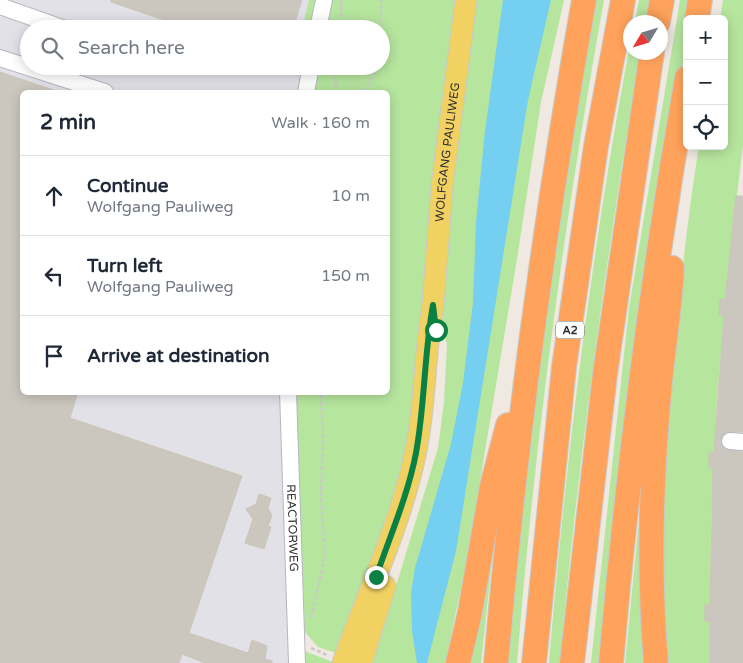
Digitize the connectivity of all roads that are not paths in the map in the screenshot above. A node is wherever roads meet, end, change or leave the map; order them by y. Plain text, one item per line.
1 (324, 0) edge
2 (466, 0) edge
3 (584, 0) edge
4 (623, 0) edge
5 (662, 0) edge
6 (700, 0) edge
7 (0, 6) edge
8 (659, 15) edge
9 (698, 15) edge
10 (40, 20) edge
11 (320, 20) edge
12 (0, 58) edge
13 (651, 60) edge
14 (20, 64) edge
15 (52, 75) edge
16 (309, 75) edge
17 (99, 90) edge
18 (306, 90) edge
19 (683, 102) edge
20 (684, 105) edge
21 (531, 338) junction
22 (288, 395) edge
23 (349, 662) edge
24 (297, 663) edge
25 (458, 663) edge
26 (496, 663) edge
27 (534, 663) edge
28 (572, 663) edge
29 (611, 663) edge
30 (656, 663) edge

1 - 11 street
2 - 23 main road, WOLFGANG PAULIWEG
3 - 21 highway
4 - 27 highway, A2
5 - 8 highway
6 - 9 highway
7 - 10 street
12 - 14 street
13 - 28 highway
15 - 17 street
16 - 18 street
19 - 29 highway
20 - 30 highway
21 - 25 highway
21 - 26 highway
22 - 24 street, REACTORWEG

